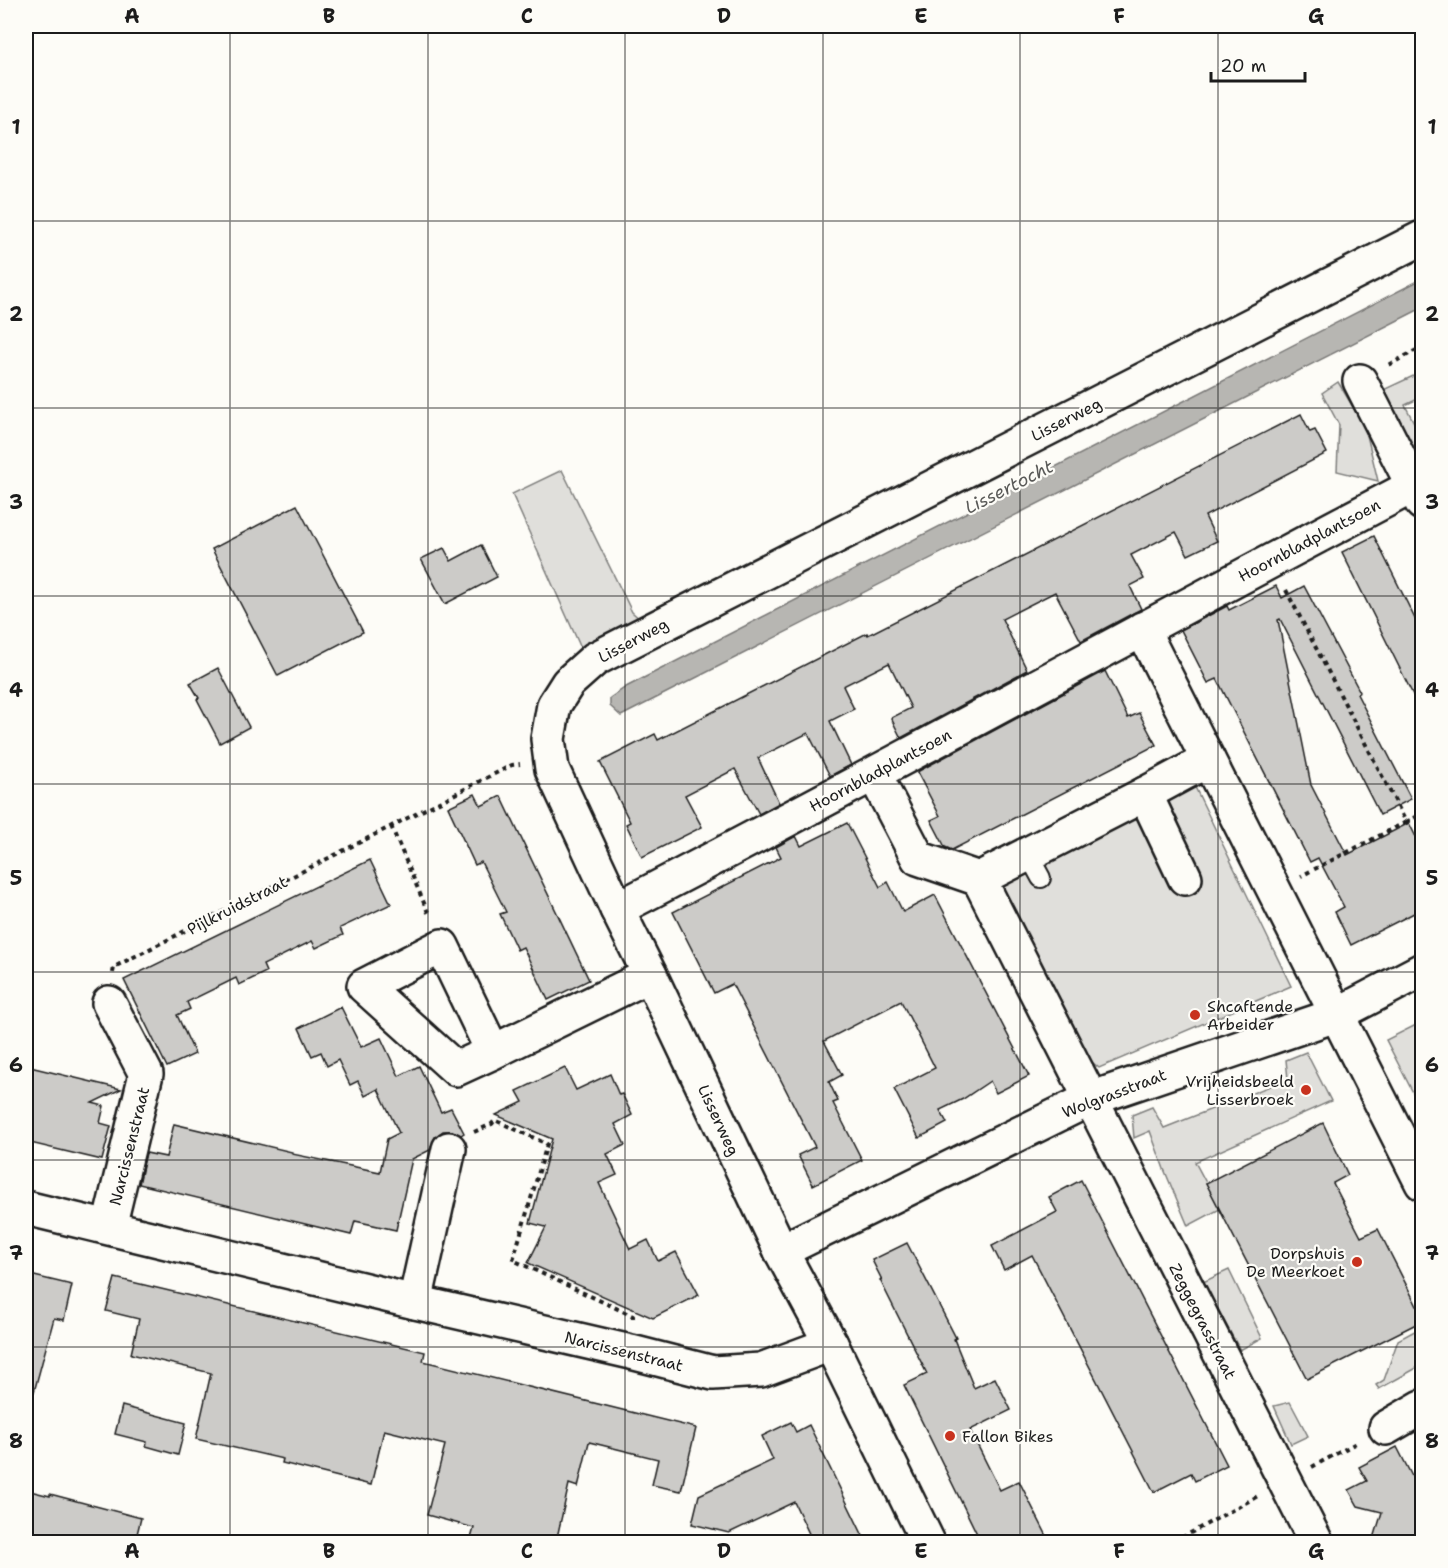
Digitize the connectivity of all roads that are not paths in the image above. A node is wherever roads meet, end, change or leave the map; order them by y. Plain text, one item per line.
1 (1422, 238) edge
2 (1360, 381) road end
3 (1418, 494) edge
4 (1142, 629) junction
5 (1208, 760) junction
6 (882, 789) dead end
7 (1145, 794) junction
8 (1185, 878) dead end
9 (979, 879) junction
10 (617, 909) junction
11 (1422, 970) edge
12 (650, 975) junction
13 (109, 1003) road end
14 (1336, 1015) junction
15 (493, 1052) junction
16 (1090, 1099) junction
17 (449, 1149) road end
18 (1422, 1183) edge
19 (26, 1208) edge
20 (109, 1227) junction
21 (781, 1251) junction
22 (416, 1302) junction
23 (831, 1344) junction
24 (1422, 1407) edge
25 (1386, 1428) road end
26 (928, 1542) edge
27 (1316, 1542) edge

1 - 10 street, Lisserweg
2 - 3 street
3 - 4 street, Hoornbladplantsoen
4 - 5 street
4 - 10 street, Hoornbladplantsoen
5 - 7 street
5 - 14 street
6 - 9 street, Hoornbladplantsoen
7 - 8 street
7 - 9 street
9 - 16 street
10 - 12 street, Lisserweg
11 - 14 street, Wolgrasstraat
12 - 15 street
12 - 21 street, Lisserweg
13 - 20 street, Narcissenstraat
14 - 16 street, Wolgrasstraat
14 - 18 street
15 - 15 street
16 - 21 street, Wolgrasstraat
16 - 27 street, Zeggegrasstraat
17 - 22 street
19 - 20 street, Narcissenstraat
20 - 22 street, Narcissenstraat
21 - 23 street, Lisserweg
22 - 23 street, Narcissenstraat
23 - 26 street, Lisserweg
24 - 25 street

